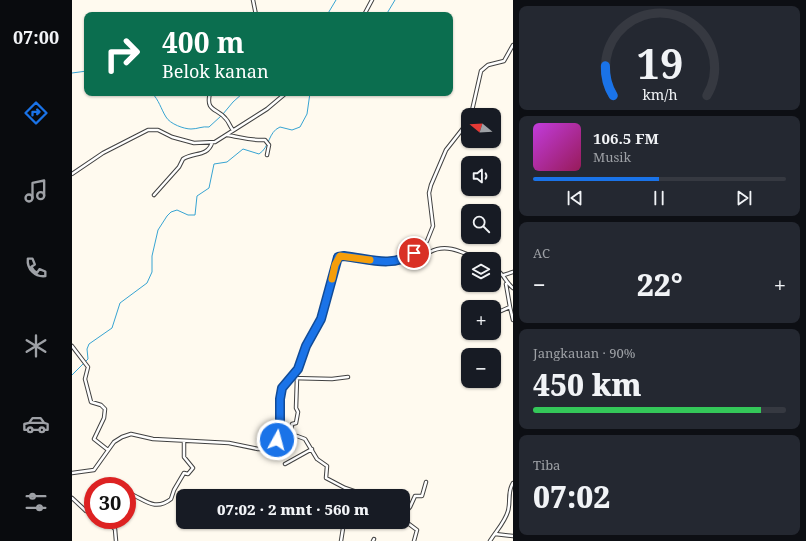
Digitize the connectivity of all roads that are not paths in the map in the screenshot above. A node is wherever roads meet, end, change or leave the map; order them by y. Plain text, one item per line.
1 (253, 0) edge
2 (372, 0) edge
3 (255, 12) edge
4 (366, 12) edge
5 (513, 45) edge
6 (209, 96) edge
7 (282, 96) edge
8 (472, 108) edge
9 (233, 130) junction
10 (461, 131) edge
11 (227, 135) junction
12 (212, 142) junction
13 (267, 155) dead end
14 (72, 174) edge
15 (154, 195) dead end
16 (461, 253) edge
17 (401, 261) junction
18 (513, 272) edge
19 (501, 273) edge
20 (504, 275) junction
21 (506, 284) junction
22 (513, 288) edge
23 (510, 307) junction
24 (501, 311) edge
25 (513, 320) edge
26 (72, 346) edge
27 (348, 377) dead end
28 (291, 378) junction
29 (297, 378) junction
30 (280, 436) junction
31 (291, 436) junction
32 (184, 441) junction
33 (312, 449) junction
34 (108, 450) junction
35 (285, 464) dead end
36 (72, 473) edge
37 (426, 482) dead end
38 (513, 483) edge
39 (348, 489) edge
40 (136, 497) edge
41 (72, 498) edge
42 (410, 507) edge
43 (84, 509) edge
44 (410, 525) edge
45 (115, 529) edge
46 (343, 529) edge
47 (494, 534) junction
48 (513, 536) edge
49 (116, 541) edge
50 (341, 541) edge
51 (414, 541) edge
52 (490, 541) edge

1 - 3 street
2 - 4 street
5 - 8 street
6 - 9 street
7 - 9 street
9 - 11 street
10 - 17 street
11 - 12 street
11 - 13 street
12 - 14 street
12 - 15 street
16 - 17 street
17 - 28 street
18 - 20 street
19 - 20 street
20 - 21 street
21 - 22 street
21 - 23 street
23 - 24 street
23 - 25 street
26 - 34 street
27 - 29 street
28 - 29 street
28 - 30 street
29 - 31 street
30 - 31 street
30 - 32 street
31 - 33 street
32 - 34 street
32 - 40 street
33 - 35 street
33 - 39 street
34 - 36 street
37 - 42 street
38 - 47 street
41 - 43 street
44 - 51 street
45 - 49 street
46 - 50 street
47 - 48 street
47 - 52 street

